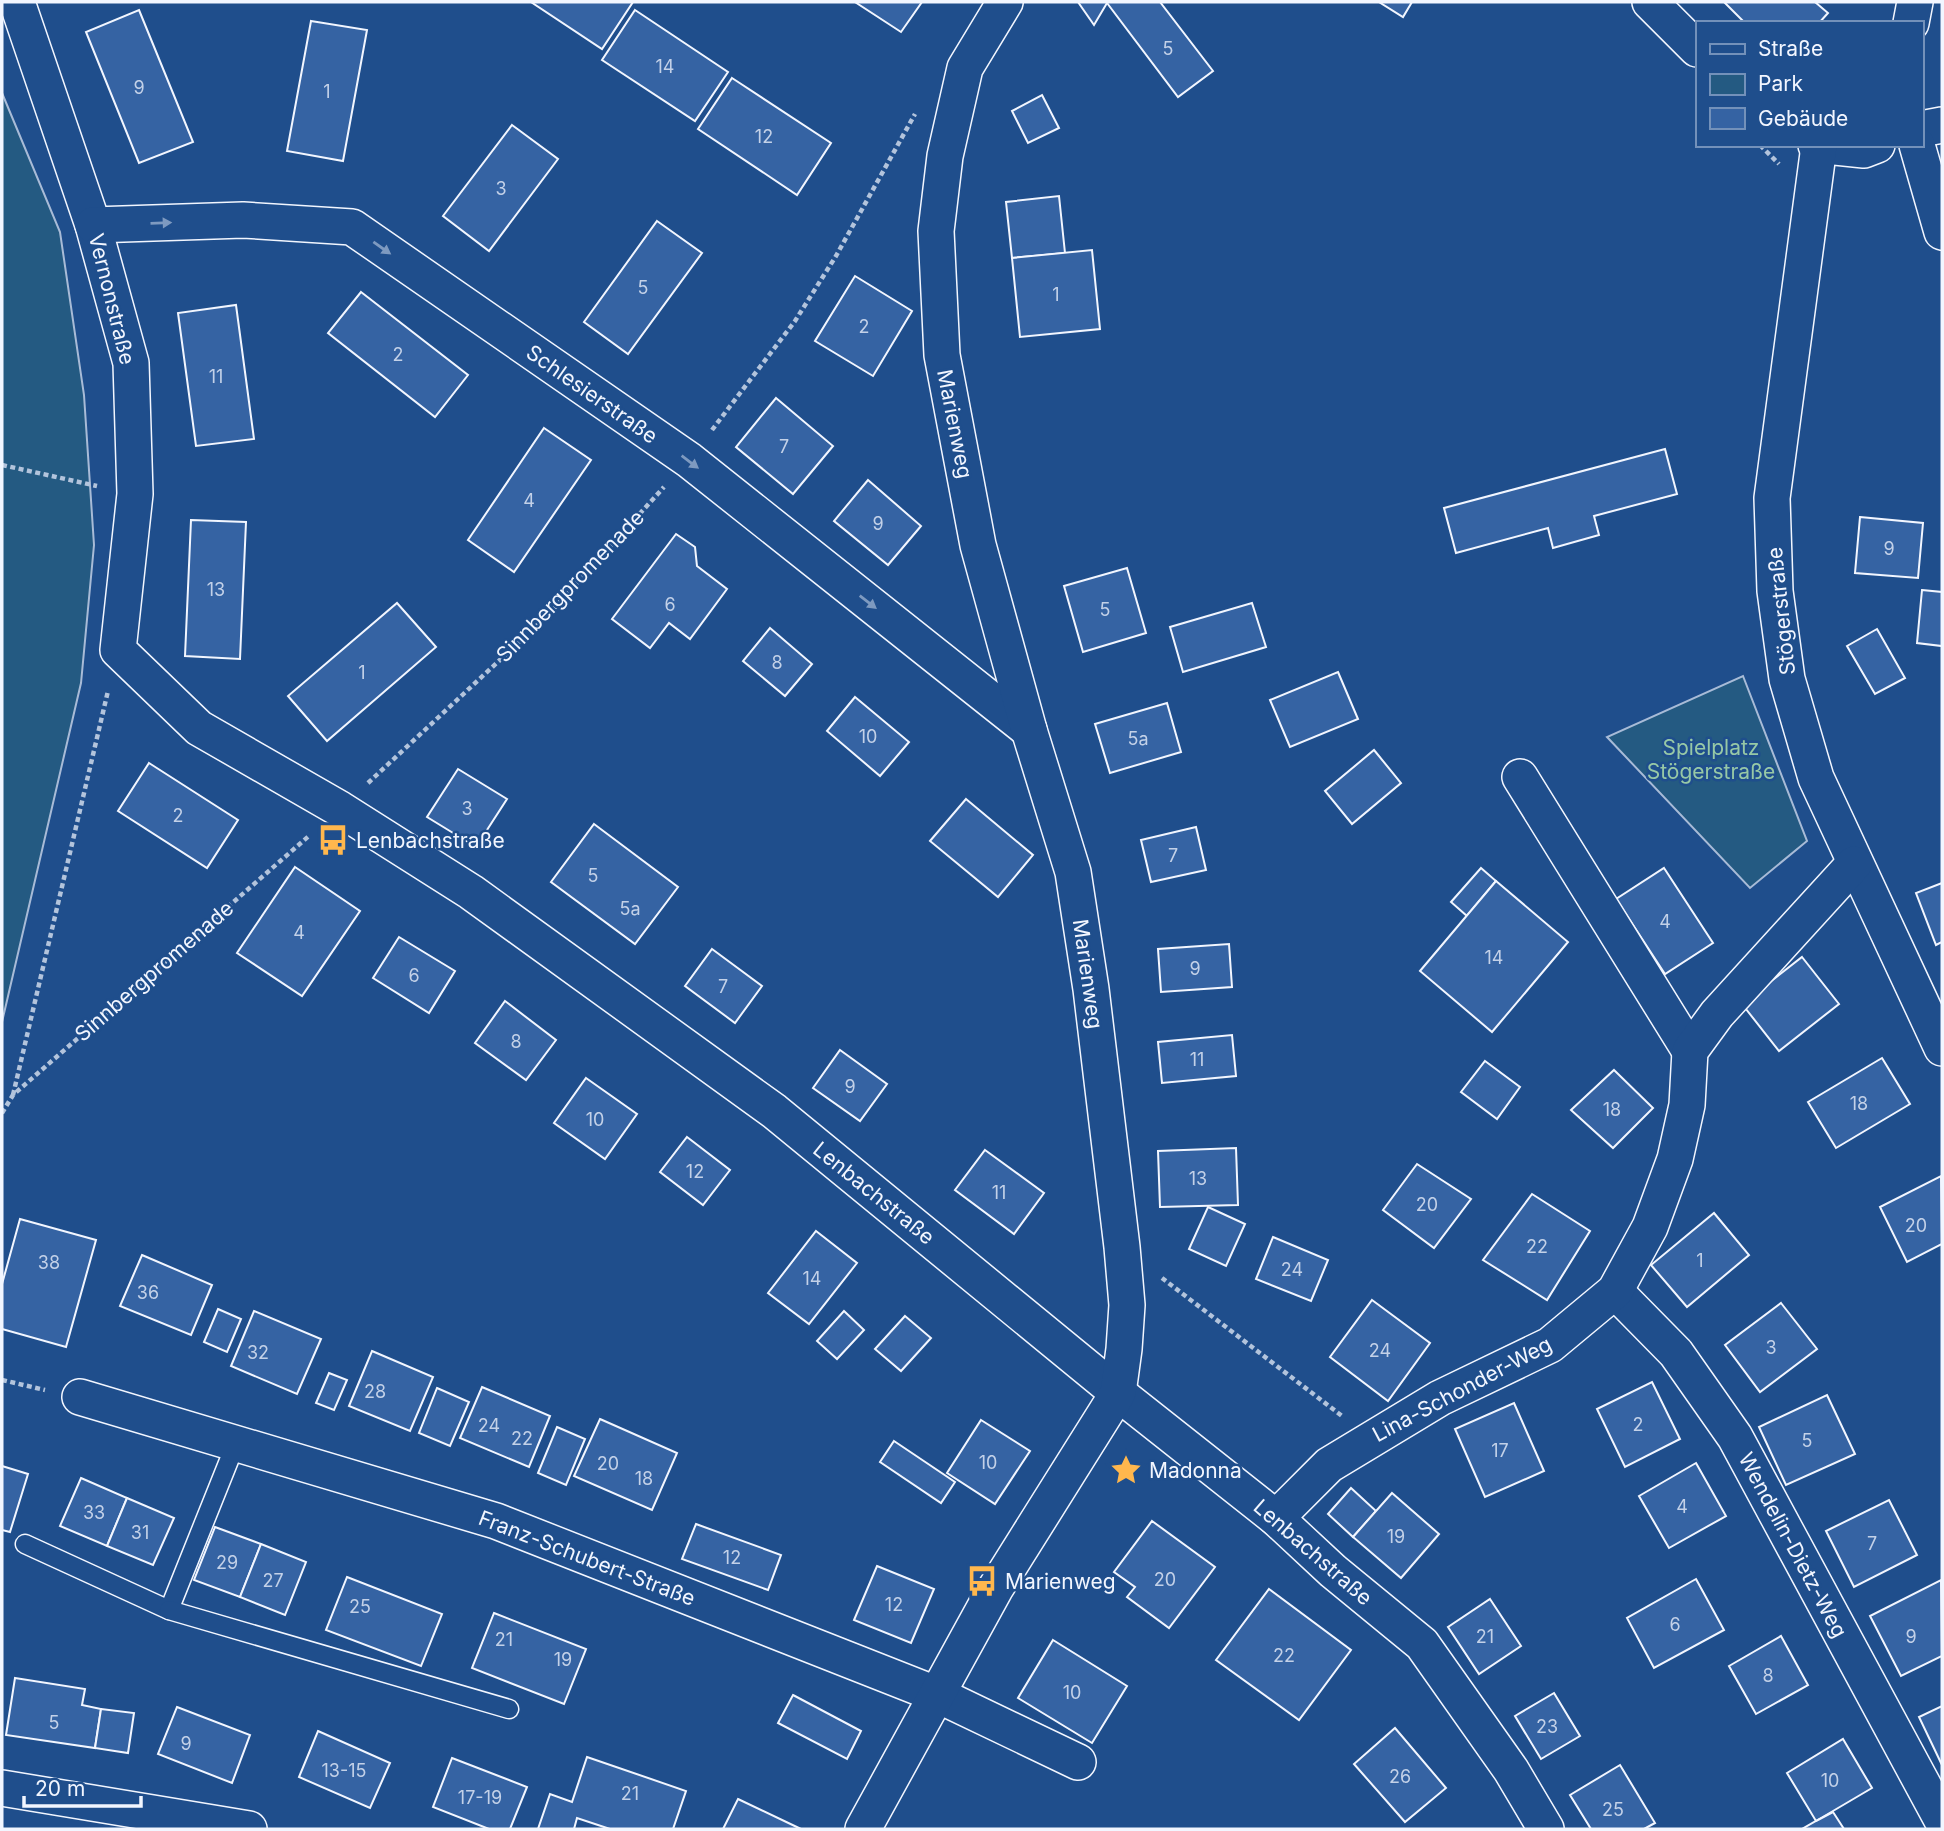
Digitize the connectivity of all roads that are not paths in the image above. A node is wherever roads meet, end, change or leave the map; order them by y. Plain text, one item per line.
1 (1006, 2) edge
2 (1650, 2) edge
3 (1915, 2) edge
4 (22, 3) edge
5 (1911, 21) edge
6 (1696, 47) edge
7 (1942, 125) edge
8 (1923, 129) edge
9 (1818, 147) edge
10 (1830, 147) edge
11 (1872, 147) edge
12 (1918, 147) edge
13 (93, 225) junction
14 (1942, 232) edge
15 (118, 650) joint
16 (1029, 730) junction
17 (1520, 777) dead end
18 (1854, 864) junction
19 (1942, 1048) edge
20 (1690, 1051) junction
21 (1615, 1291) junction
22 (1118, 1393) junction
23 (80, 1397) dead end
24 (236, 1443) junction
25 (1276, 1518) junction
26 (25, 1544) dead end
27 (169, 1610) junction
28 (939, 1695) junction
29 (509, 1709) dead end
30 (1078, 1762) dead end
31 (2, 1788) edge
32 (1942, 1820) edge
33 (249, 1829) edge
34 (863, 1829) edge
35 (1546, 1829) edge

1 - 16 street, Marienweg
2 - 6 street
3 - 5 street
4 - 13 street, Vernonstraße
7 - 8 street
9 - 18 street, Stögerstraße
10 - 11 street, Stögerstraße
12 - 14 street
13 - 15 street, Vernonstraße
13 -> 16 street, Schlesierstraße
15 - 22 street, Lenbachstraße
16 - 22 street, Marienweg
17 - 20 street
18 - 19 street, Stögerstraße
18 - 20 street
20 - 21 street, Lina-Schonder-Weg
21 - 25 street, Lina-Schonder-Weg
21 - 32 street, Wendelin-Dietz-Weg
22 - 25 street, Lenbachstraße
22 - 28 street, Marienweg
23 - 24 street, Franz-Schubert-Straße
24 - 27 lane
24 - 28 street, Franz-Schubert-Straße
25 - 35 street, Lenbachstraße
26 - 27 lane
27 - 29 lane
28 - 30 street, Franz-Schubert-Straße
28 - 34 street, Marienweg
31 - 33 street

